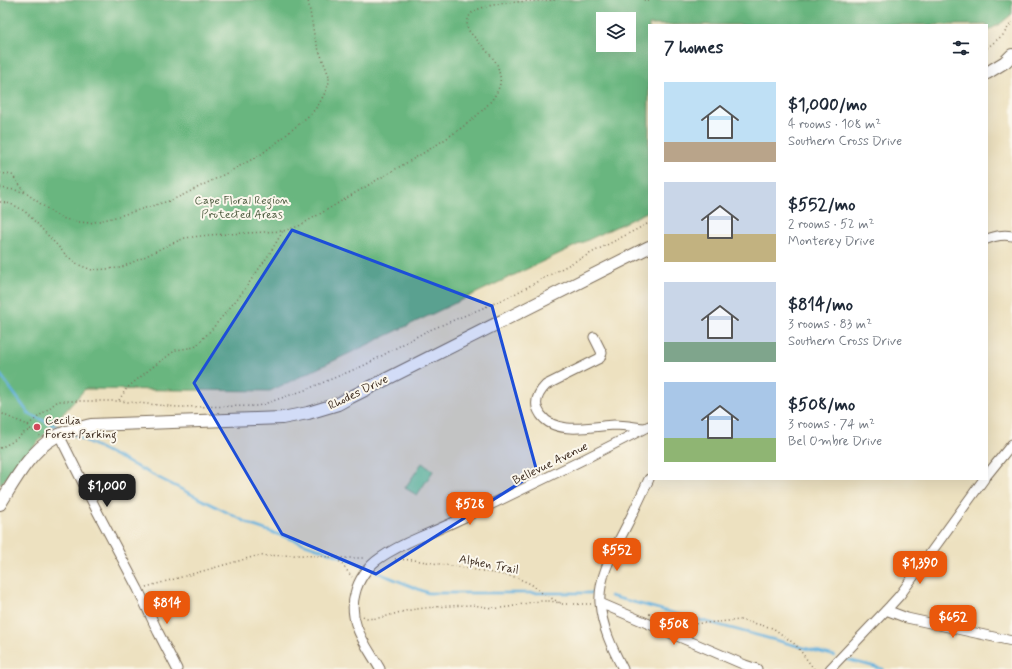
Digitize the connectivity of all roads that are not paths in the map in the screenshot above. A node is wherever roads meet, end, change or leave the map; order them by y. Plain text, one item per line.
1 (1012, 55) edge
2 (988, 72) edge
3 (1012, 236) edge
4 (988, 239) edge
5 (648, 248) edge
6 (594, 337) dead end
7 (647, 427) edge
8 (66, 432) junction
9 (1012, 444) edge
10 (988, 474) edge
11 (649, 480) edge
12 (983, 480) edge
13 (0, 504) edge
14 (600, 603) junction
15 (886, 610) junction
16 (1012, 641) edge
17 (177, 669) edge
18 (380, 669) edge
19 (623, 669) edge
20 (757, 669) edge
21 (830, 669) edge

1 - 2 main road
3 - 4 street
5 - 8 main road, Rhodes Drive
6 - 7 street
7 - 18 street, Bellevue Avenue
8 - 13 main road, Rhodes Drive
8 - 17 street
9 - 10 street
11 - 14 street
12 - 15 street
14 - 19 street
14 - 20 street
15 - 16 street
15 - 21 street

